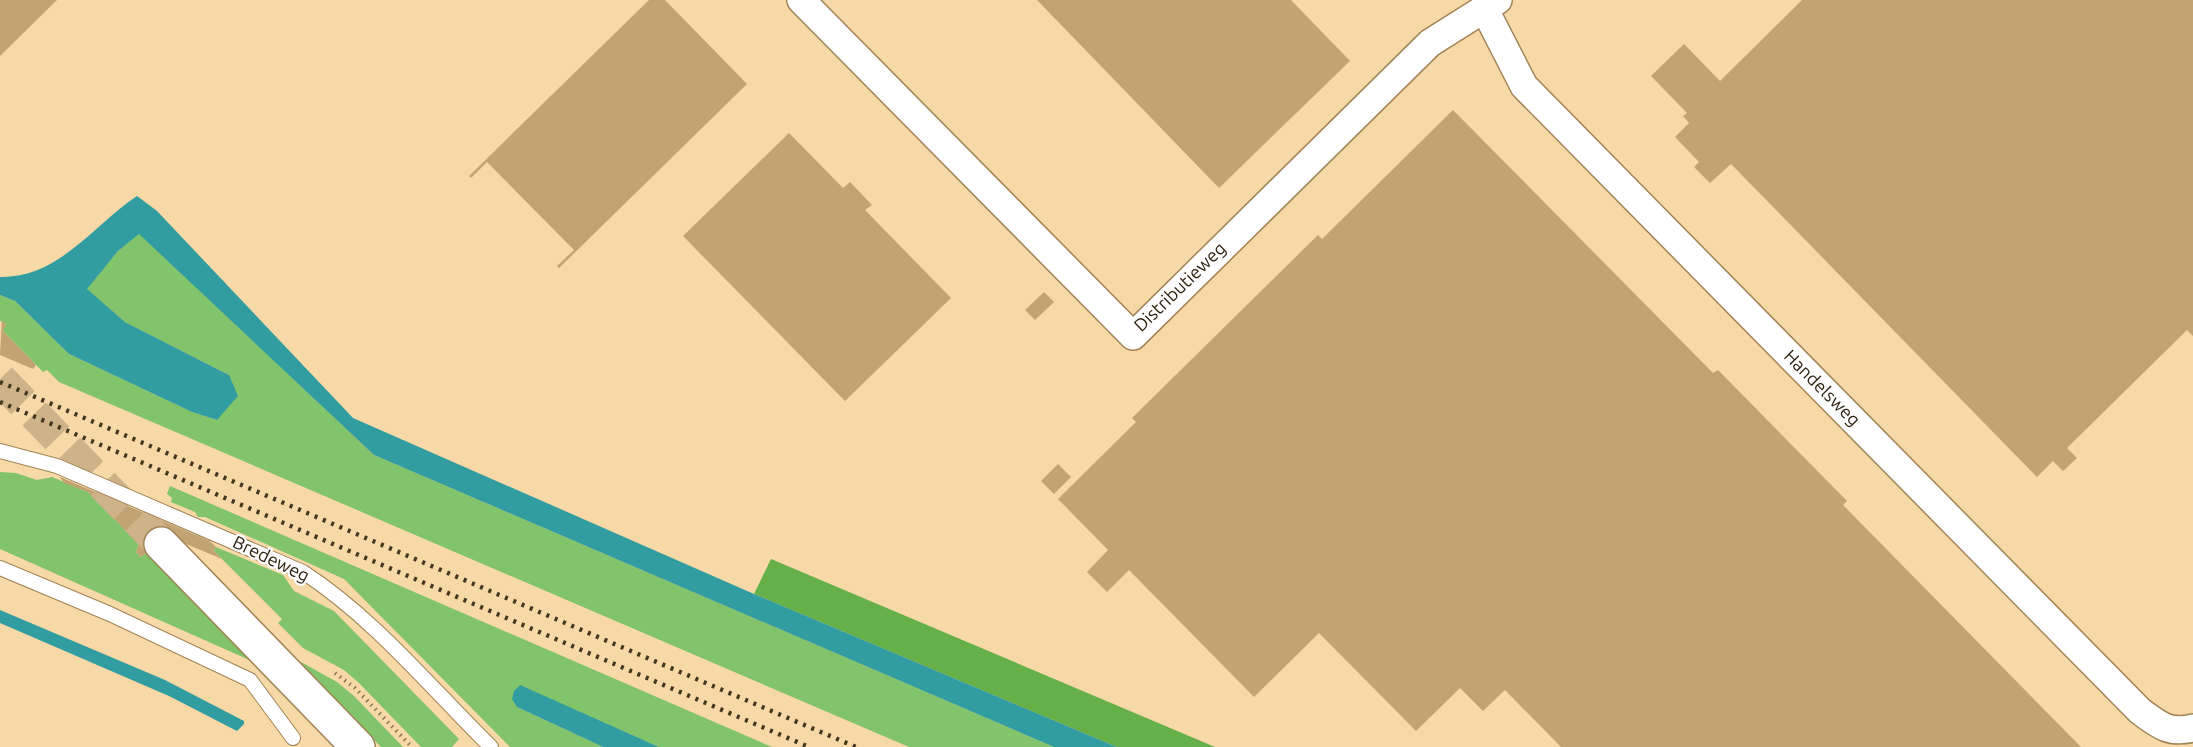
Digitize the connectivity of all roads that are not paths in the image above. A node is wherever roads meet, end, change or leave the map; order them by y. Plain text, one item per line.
1 (801, 0) edge
2 (1490, 4) edge
3 (0, 451) edge
4 (161, 544) tunnel mouth
5 (0, 568) edge
6 (2193, 728) edge
7 (293, 738) dead end
8 (358, 747) edge
9 (491, 747) edge

1 - 2 street, Distributieweg
2 - 6 street, Handelsweg
3 - 9 lane, Bredeweg
4 - 8 street
5 - 7 lane

